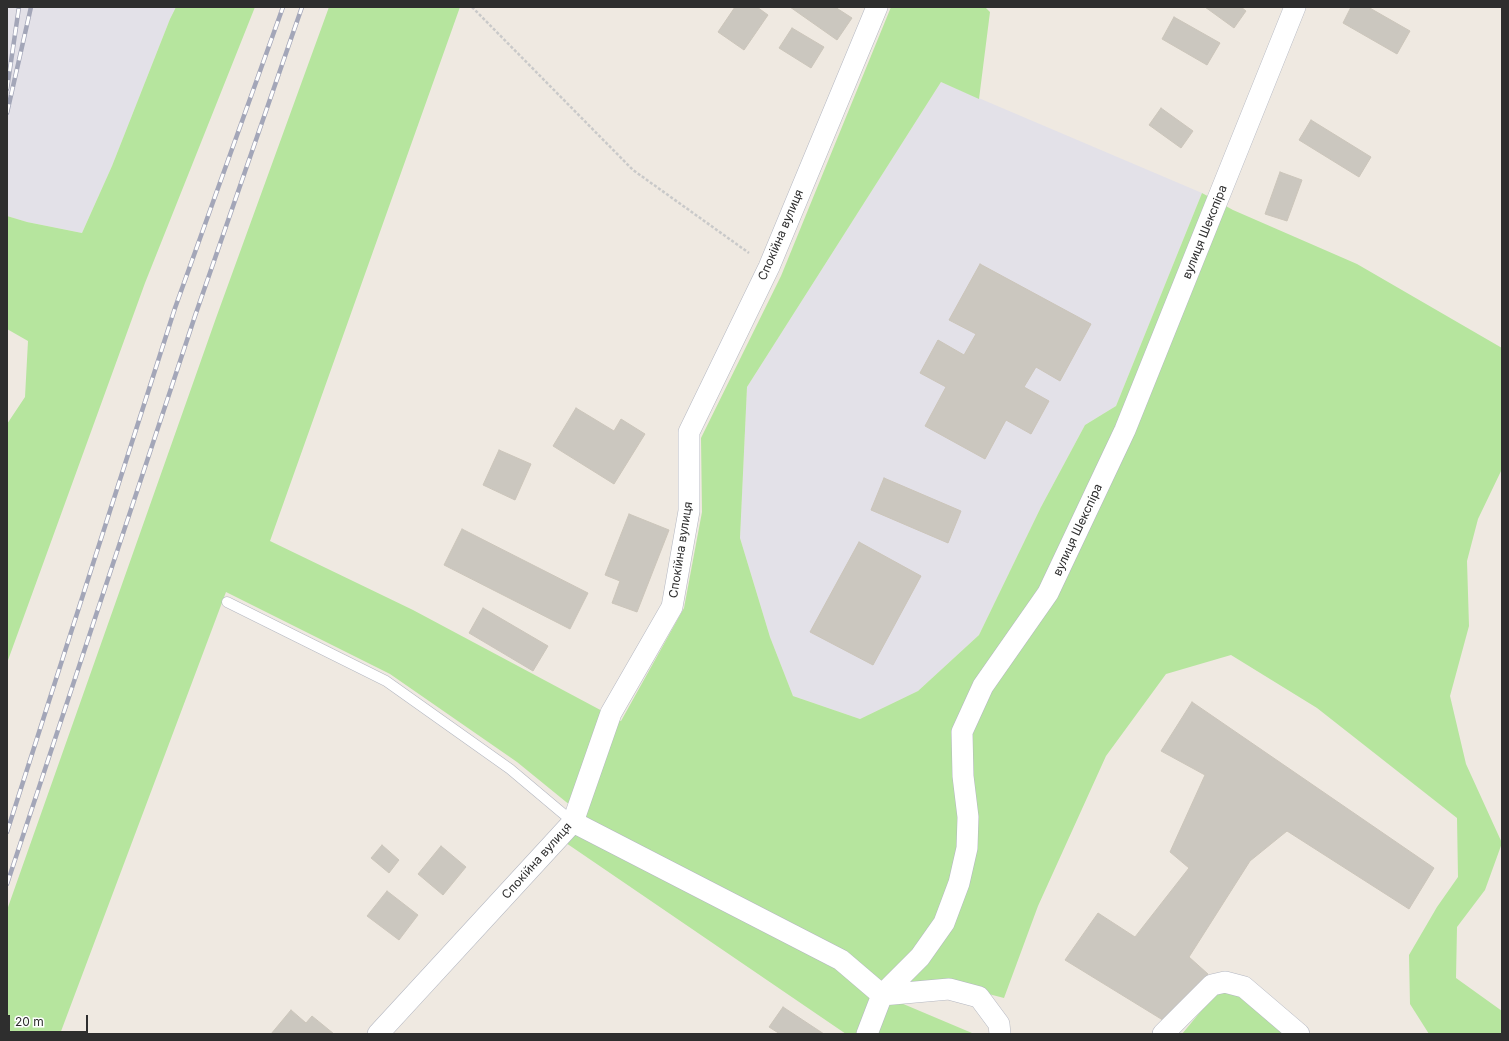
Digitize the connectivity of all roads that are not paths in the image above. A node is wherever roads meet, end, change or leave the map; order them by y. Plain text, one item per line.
1 (877, 7) edge
2 (1295, 7) edge
3 (227, 602) dead end
4 (574, 822) junction
5 (882, 995) junction
6 (378, 1034) edge
7 (868, 1034) edge
8 (1000, 1034) edge
9 (1163, 1034) edge
10 (1299, 1034) edge

1 - 4 street, Спокійна вулиця
2 - 5 street, вулиця Шекспіра
3 - 4 lane
4 - 5 street
4 - 6 street, Спокійна вулиця
5 - 7 street, вулиця Шекспіра
5 - 8 street
9 - 10 street

